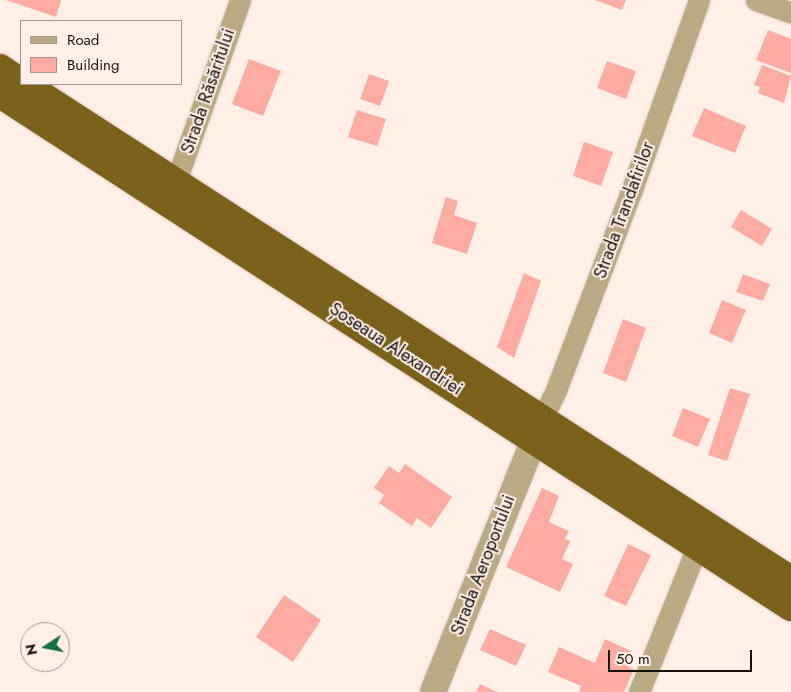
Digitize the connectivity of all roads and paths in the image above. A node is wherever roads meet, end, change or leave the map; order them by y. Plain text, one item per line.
1 (240, 0) edge
2 (699, 0) edge
3 (756, 0) edge
4 (791, 14) edge
5 (0, 68) edge
6 (20, 81) edge
7 (26, 85) edge
8 (0, 94) edge
9 (176, 181) junction
10 (537, 428) junction
11 (698, 547) junction
12 (791, 580) edge
13 (791, 607) edge
14 (432, 692) edge
15 (639, 692) edge

1 - 9 street, Strada Răsăritului
2 - 10 street, Strada Trandafirilor
3 - 4 street
5 - 6 highway
7 - 9 highway, Șoseaua Alexandriei
8 - 10 highway, Șoseaua Alexandriei
9 - 10 highway, Șoseaua Alexandriei
10 - 11 highway, Șoseaua Alexandriei
10 - 12 highway, Șoseaua Alexandriei
10 - 14 street, Strada Aeroportului
11 - 13 highway, Șoseaua Alexandriei
11 - 15 street

